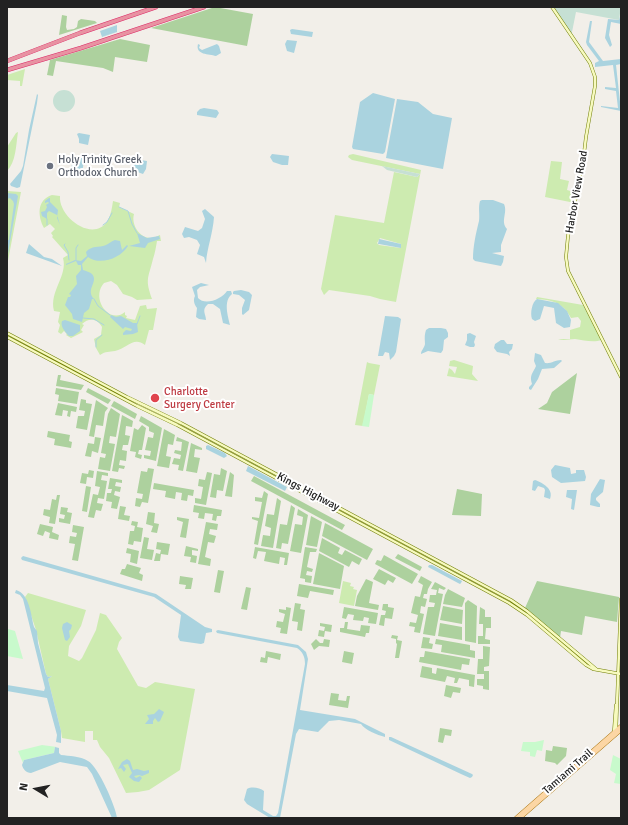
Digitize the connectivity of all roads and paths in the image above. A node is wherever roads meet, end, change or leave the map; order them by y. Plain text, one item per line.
1 (156, 7) edge
2 (204, 7) edge
3 (552, 7) edge
4 (7, 61) edge
5 (7, 70) edge
6 (7, 333) edge
7 (7, 337) edge
8 (35, 348) junction
9 (31, 349) junction
10 (621, 377) edge
11 (621, 599) edge
12 (566, 646) junction
13 (584, 661) junction
14 (596, 670) junction
15 (617, 674) junction
16 (621, 675) edge
17 (616, 705) junction
18 (616, 724) junction
19 (621, 726) edge
20 (621, 730) edge
21 (614, 734) junction
22 (606, 743) junction
23 (611, 744) dead end
24 (577, 766) junction
25 (516, 818) edge
26 (520, 818) edge

1 - 4 highway
2 - 5 highway
3 - 10 main road, Harbor View Road
6 - 8 main road, Kings Highway
7 - 9 main road, Kings Highway
8 - 9 main road
8 - 12 main road, Kings Highway
9 - 12 main road, Kings Highway
11 - 15 main road
12 - 13 main road, Kings Highway
12 - 13 main road, Kings Highway
13 - 14 main road
13 - 14 main road, Kings Highway
14 - 15 main road, Kings Highway
15 - 16 main road, Kings Highway
15 - 17 main road
17 - 18 main road
17 - 21 main road
18 - 19 main road
18 - 21 main road
19 - 21 main road, Tamiami Trail
20 - 21 main road, Tamiami Trail
21 - 22 main road, Tamiami Trail
21 - 24 main road, Tamiami Trail
22 - 23 main road
22 - 24 main road, Tamiami Trail
24 - 25 main road, Tamiami Trail
24 - 26 main road, Tamiami Trail

